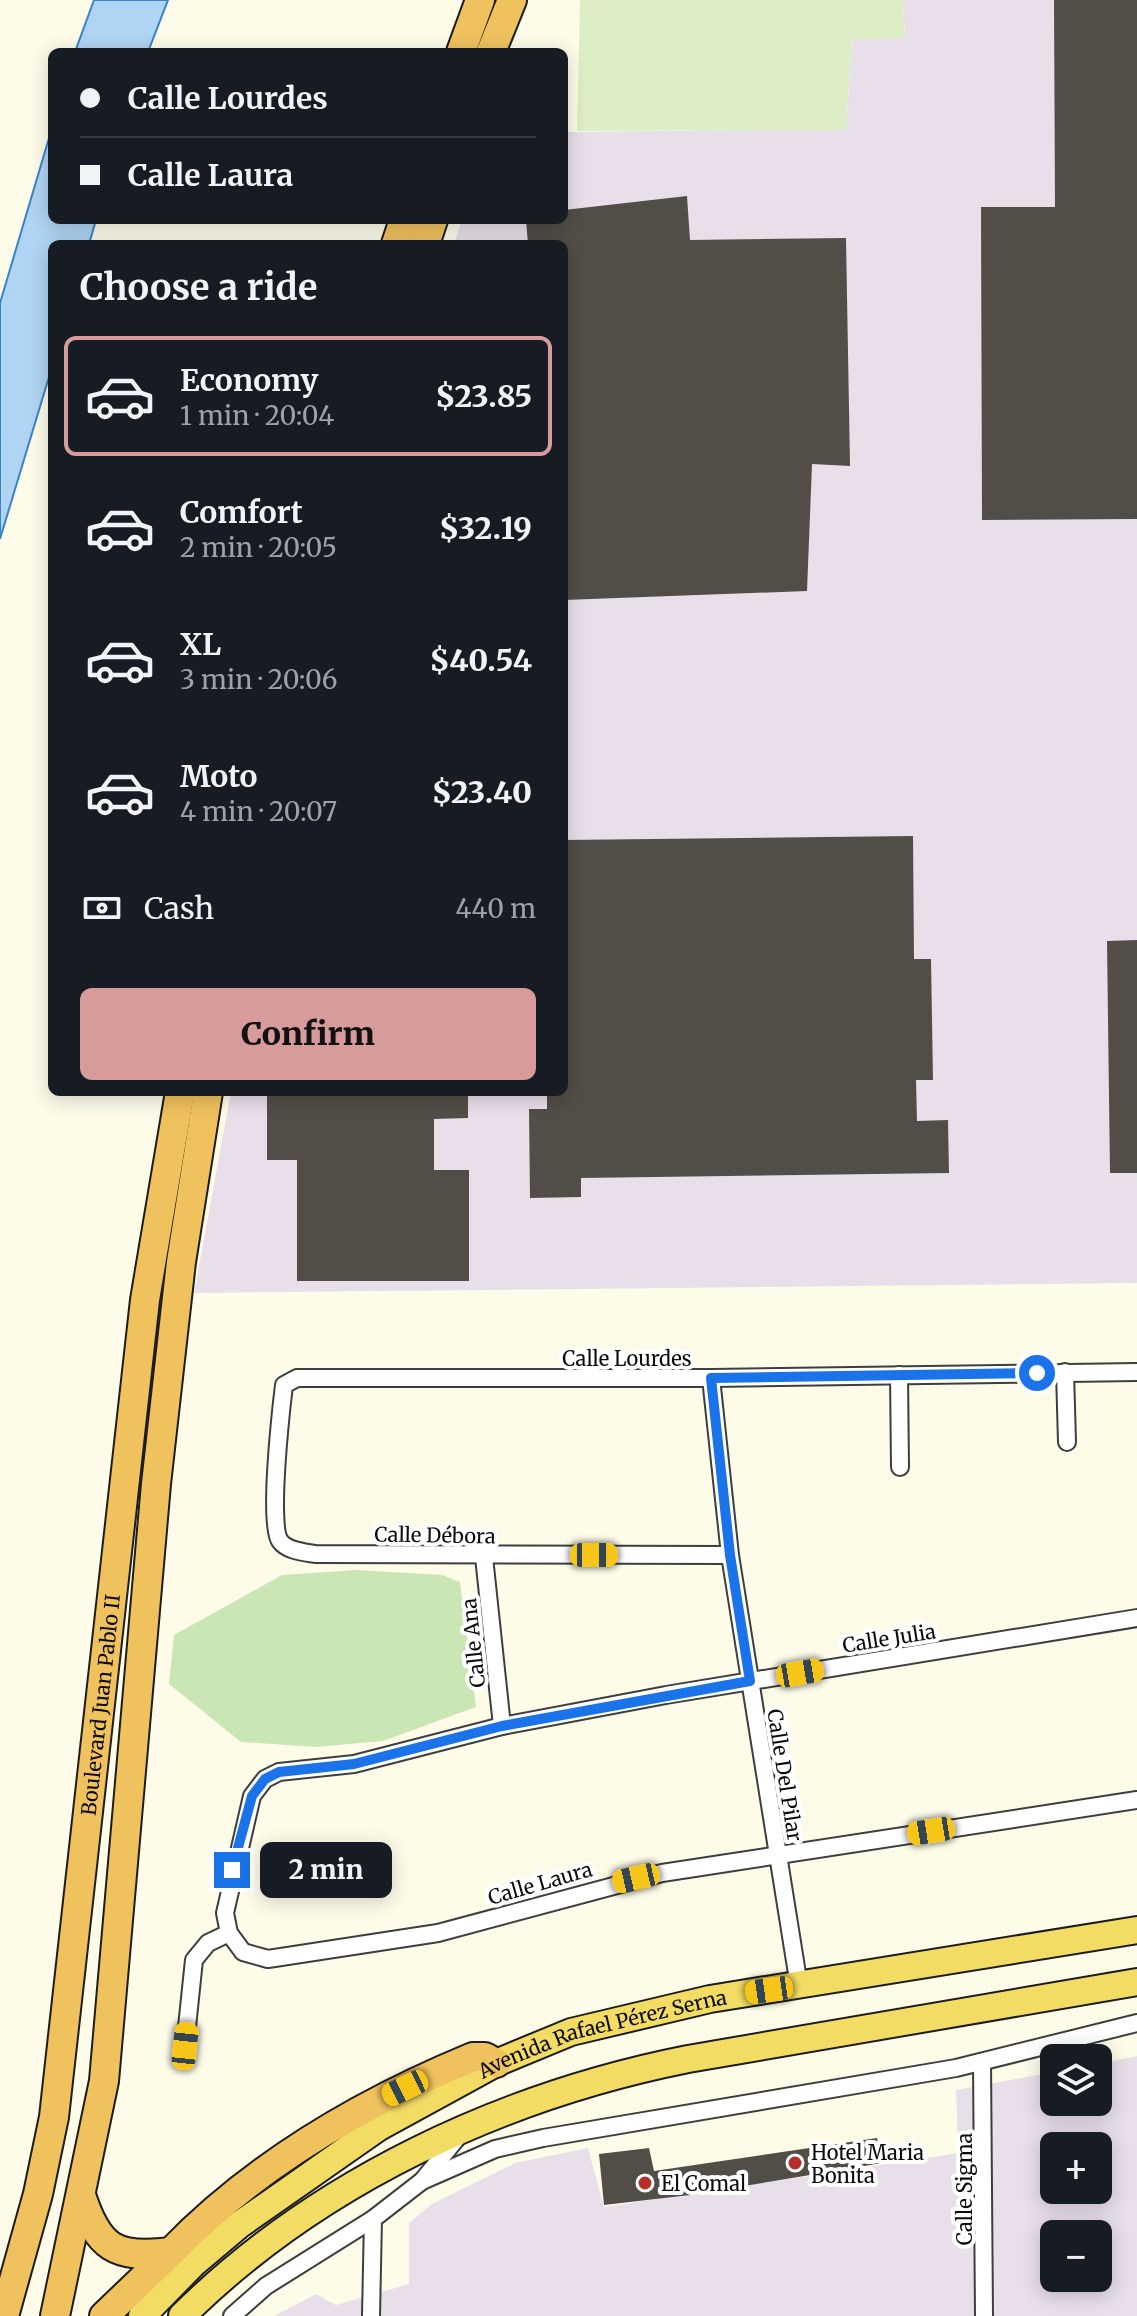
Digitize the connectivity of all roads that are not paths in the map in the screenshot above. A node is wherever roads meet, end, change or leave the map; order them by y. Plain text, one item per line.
1 (480, 0) edge
2 (512, 0) edge
3 (462, 48) edge
4 (493, 48) edge
5 (179, 1096) edge
6 (207, 1096) edge
7 (1065, 1372) junction
8 (1137, 1372) edge
9 (899, 1375) junction
10 (711, 1378) junction
11 (283, 1406) joint
12 (1067, 1442) dead end
13 (900, 1467) dead end
14 (730, 1555) junction
15 (484, 1557) junction
16 (1137, 1618) edge
17 (750, 1681) junction
18 (502, 1726) junction
19 (1137, 1800) edge
20 (777, 1855) junction
21 (1137, 1930) edge
22 (229, 1933) junction
23 (1137, 1982) edge
24 (799, 1986) junction
25 (1137, 2023) edge
26 (185, 2046) dead end
27 (982, 2062) junction
28 (496, 2063) junction
29 (464, 2130) junction
30 (422, 2181) junction
31 (80, 2192) junction
32 (373, 2219) junction
33 (171, 2252) junction
34 (4, 2316) edge
35 (55, 2316) edge
36 (104, 2316) edge
37 (142, 2316) edge
38 (182, 2316) edge
39 (232, 2316) edge
40 (371, 2316) edge
41 (984, 2316) edge

1 - 3 highway
2 - 4 highway
5 - 34 highway, Boulevard Juan Pablo II
6 - 31 highway, Boulevard Juan Pablo II
7 - 8 street, Calle Lourdes
7 - 9 street, Calle Lourdes
7 - 12 street
9 - 10 street, Calle Lourdes
9 - 13 street
10 - 11 street, Calle Lourdes
10 - 14 street, Calle Del Pilar
11 - 15 street, Calle Débora
14 - 15 street, Calle Débora
14 - 17 street, Calle Del Pilar
15 - 18 street, Calle Ana
16 - 17 street, Calle Julia
17 - 18 street, Calle Julia
17 - 20 street, Calle Del Pilar
18 - 22 street, Calle Julia
19 - 20 street, Calle Laura
20 - 22 street, Calle Laura
20 - 24 street, Calle Del Pilar
21 - 24 main road, Avenida Rafael Pérez Serna
22 - 26 street
23 - 29 main road, Avenida Rafael Pérez Serna
24 - 28 main road, Avenida Rafael Pérez Serna
25 - 27 street
27 - 30 street
27 - 41 street, Calle Sigma
28 - 33 highway
28 - 37 main road, Avenida Rafael Pérez Serna
29 - 30 street
29 - 38 main road, Avenida Rafael Pérez Serna
30 - 32 street
31 - 33 highway
31 - 35 highway, Boulevard Juan Pablo II
32 - 39 street
32 - 40 street
33 - 36 highway

